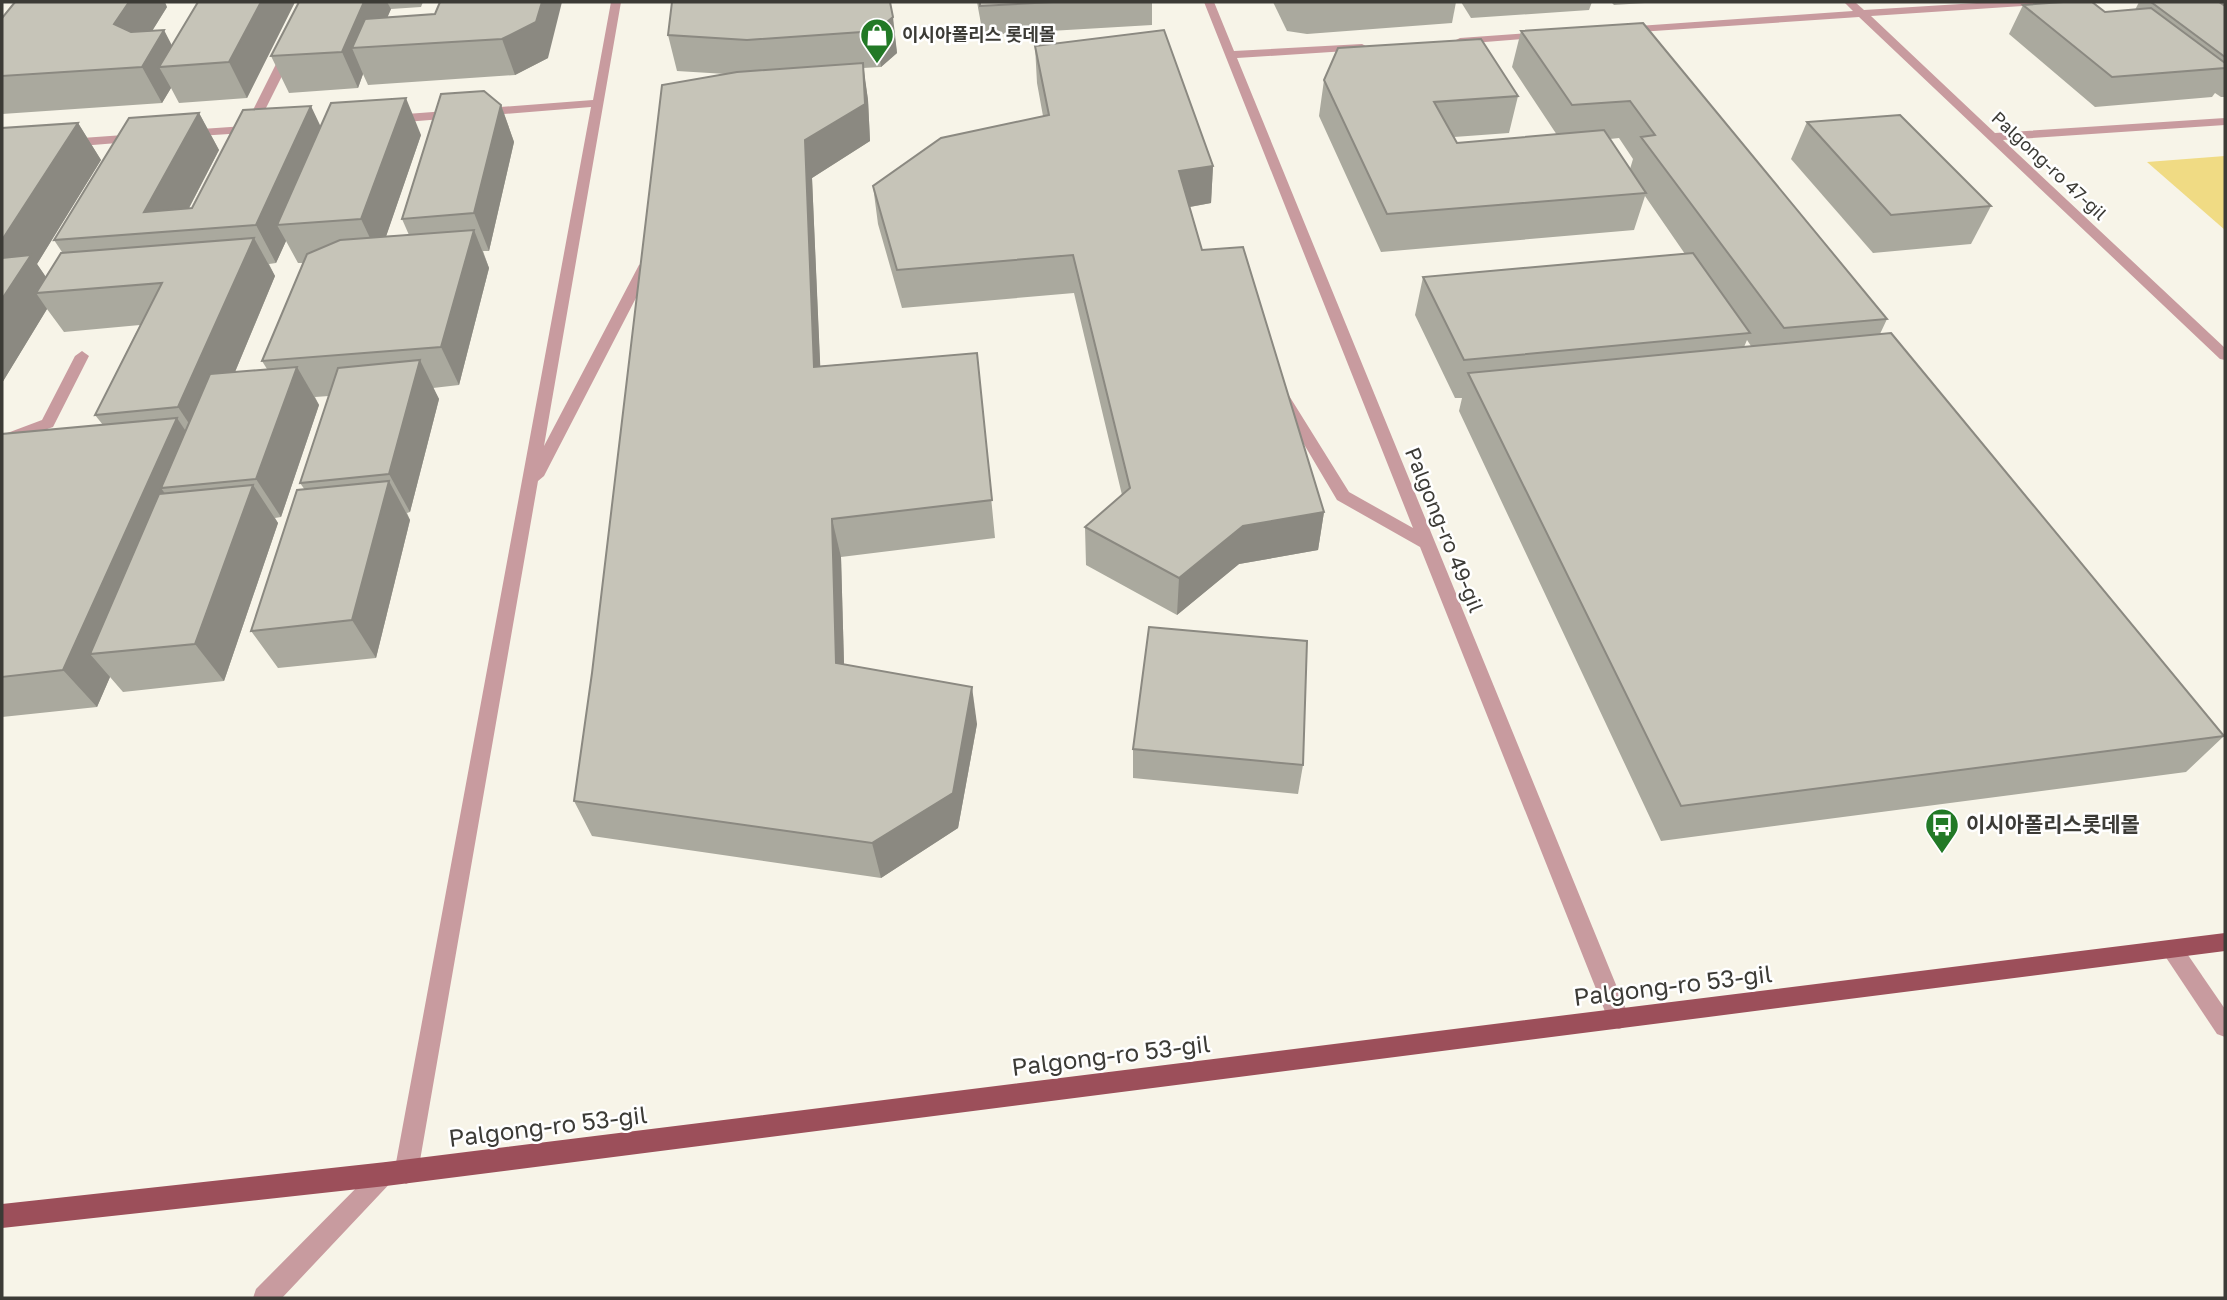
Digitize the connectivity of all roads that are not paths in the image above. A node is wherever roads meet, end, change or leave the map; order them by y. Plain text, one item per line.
1 (616, 2) edge
2 (1209, 2) edge
3 (1849, 2) edge
4 (2036, 2) edge
5 (1863, 15) junction
6 (1618, 31) edge
7 (1563, 34) edge
8 (296, 35) edge
9 (1452, 41) edge
10 (1369, 46) edge
11 (1230, 55) junction
12 (597, 103) junction
13 (374, 120) edge
14 (2225, 121) edge
15 (257, 129) junction
16 (167, 136) edge
17 (153, 137) edge
18 (1992, 137) junction
19 (57, 144) edge
20 (242, 144) edge
21 (646, 265) edge
22 (82, 356) dead end
23 (2225, 356) edge
24 (1276, 385) edge
25 (2, 440) edge
26 (528, 491) junction
27 (1427, 543) junction
28 (2225, 942) edge
29 (2172, 948) junction
30 (1619, 1019) junction
31 (2225, 1027) edge
32 (396, 1173) junction
33 (2, 1216) edge
34 (265, 1298) edge

1 - 12 street
2 - 11 street, Palgong-ro 49-gil
3 - 5 street, Palgong-ro 47-gil
4 - 5 street
5 - 6 street
5 - 18 street, Palgong-ro 47-gil
7 - 9 street
8 - 15 street
10 - 11 street
11 - 27 street, Palgong-ro 49-gil
12 - 13 street
12 - 26 street
14 - 18 street
15 - 16 street
15 - 20 street
17 - 19 street
18 - 23 street, Palgong-ro 47-gil
21 - 26 street
22 - 25 street
24 - 27 street
26 - 32 street
27 - 30 street, Palgong-ro 49-gil
28 - 29 main road, Palgong-ro 53-gil
29 - 30 main road, Palgong-ro 53-gil
29 - 31 street
30 - 32 main road, Palgong-ro 53-gil
32 - 33 main road, Palgong-ro 53-gil
32 - 34 street

